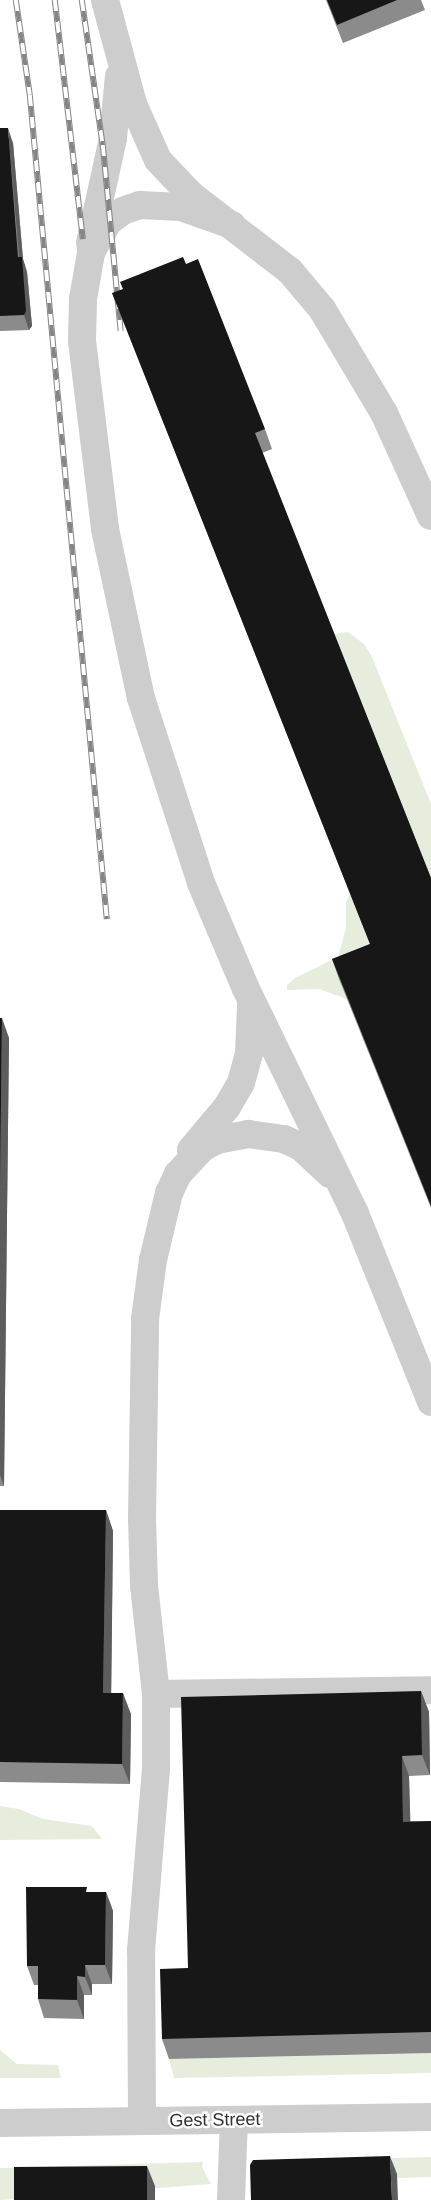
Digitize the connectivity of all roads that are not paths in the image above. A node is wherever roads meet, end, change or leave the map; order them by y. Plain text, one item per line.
1 (107, 7) edge
2 (232, 225) junction
3 (83, 299) junction
4 (431, 516) edge
5 (246, 989) junction
6 (178, 1174) junction
7 (354, 1211) junction
8 (431, 1402) edge
9 (431, 1690) edge
10 (156, 1694) junction
11 (431, 2117) edge
12 (234, 2120) junction
13 (142, 2121) junction
14 (0, 2123) edge
15 (231, 2200) edge

1 - 2 street
1 - 3 street
2 - 3 street
2 - 4 street
3 - 5 street
5 - 6 street
5 - 7 street
6 - 7 street
6 - 10 street
7 - 8 street
9 - 10 street
10 - 13 street
11 - 12 street, Gest Street
12 - 13 street, Gest Street
12 - 15 street
13 - 14 street, Gest Street

